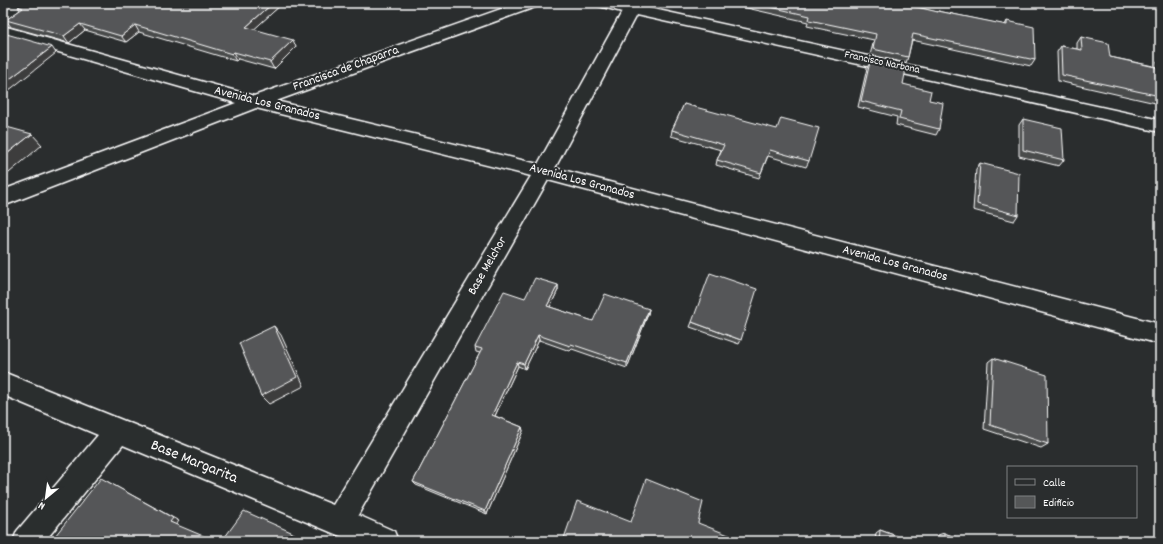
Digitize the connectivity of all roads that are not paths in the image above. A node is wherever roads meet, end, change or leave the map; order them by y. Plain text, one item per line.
1 (26, 3) edge
2 (604, 3) edge
3 (522, 4) edge
4 (632, 9) junction
5 (3, 18) edge
6 (3, 31) edge
7 (255, 102) junction
8 (1160, 126) edge
9 (543, 172) junction
10 (3, 198) edge
11 (1160, 334) edge
12 (3, 383) edge
13 (118, 431) junction
14 (339, 521) junction
15 (27, 541) edge
16 (384, 541) edge

1 - 5 street
2 - 4 street, Francisco Narbona
3 - 7 street, Francisca de Chaparra
4 - 8 street, Francisco Narbona
4 - 9 street, Base Melchor
6 - 7 street, Avenida Los Granados
7 - 9 street, Avenida Los Granados
7 - 10 street, Francisca de Chaparra
9 - 11 street, Avenida Los Granados
9 - 14 street, Base Melchor
12 - 13 street, Base Margarita
13 - 14 street, Base Margarita
13 - 15 street
14 - 16 street, Base Margarita

